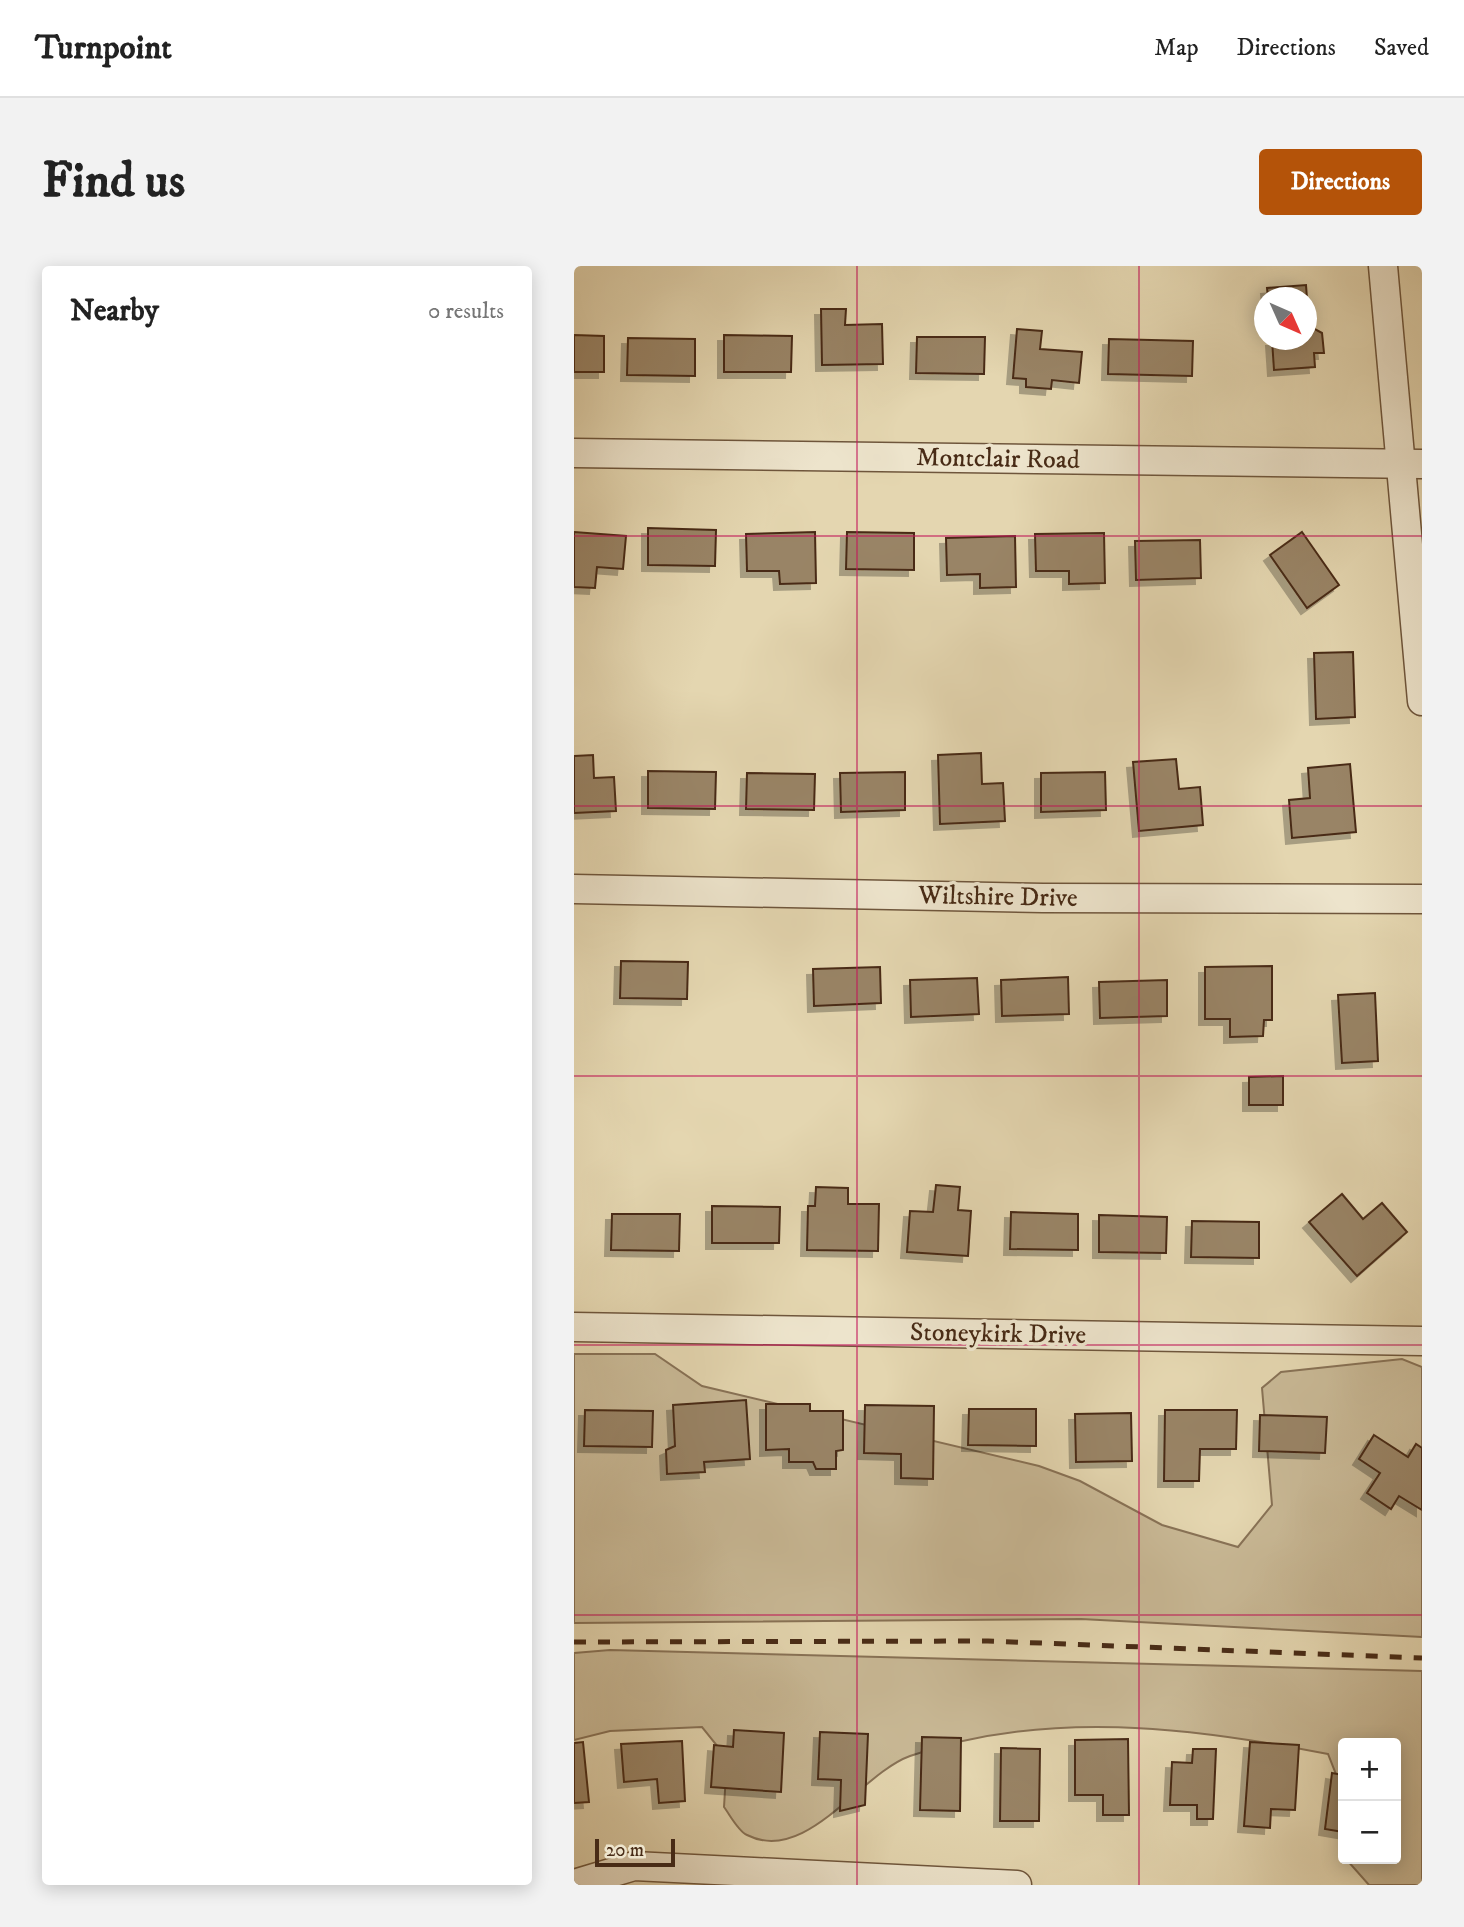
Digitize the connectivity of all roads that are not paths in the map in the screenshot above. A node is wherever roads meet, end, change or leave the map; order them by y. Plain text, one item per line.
1 (1383, 266) edge
2 (574, 453) edge
3 (1412, 465) edge
4 (1422, 701) edge
5 (574, 889) edge
6 (1422, 899) edge
7 (574, 1327) edge
8 (1422, 1341) edge
9 (574, 1884) edge
10 (1017, 1885) edge

1 - 3 street
2 - 3 street, Montclair Road
3 - 4 street
5 - 6 street, Wiltshire Drive
7 - 8 street, Stoneykirk Drive
9 - 10 street

